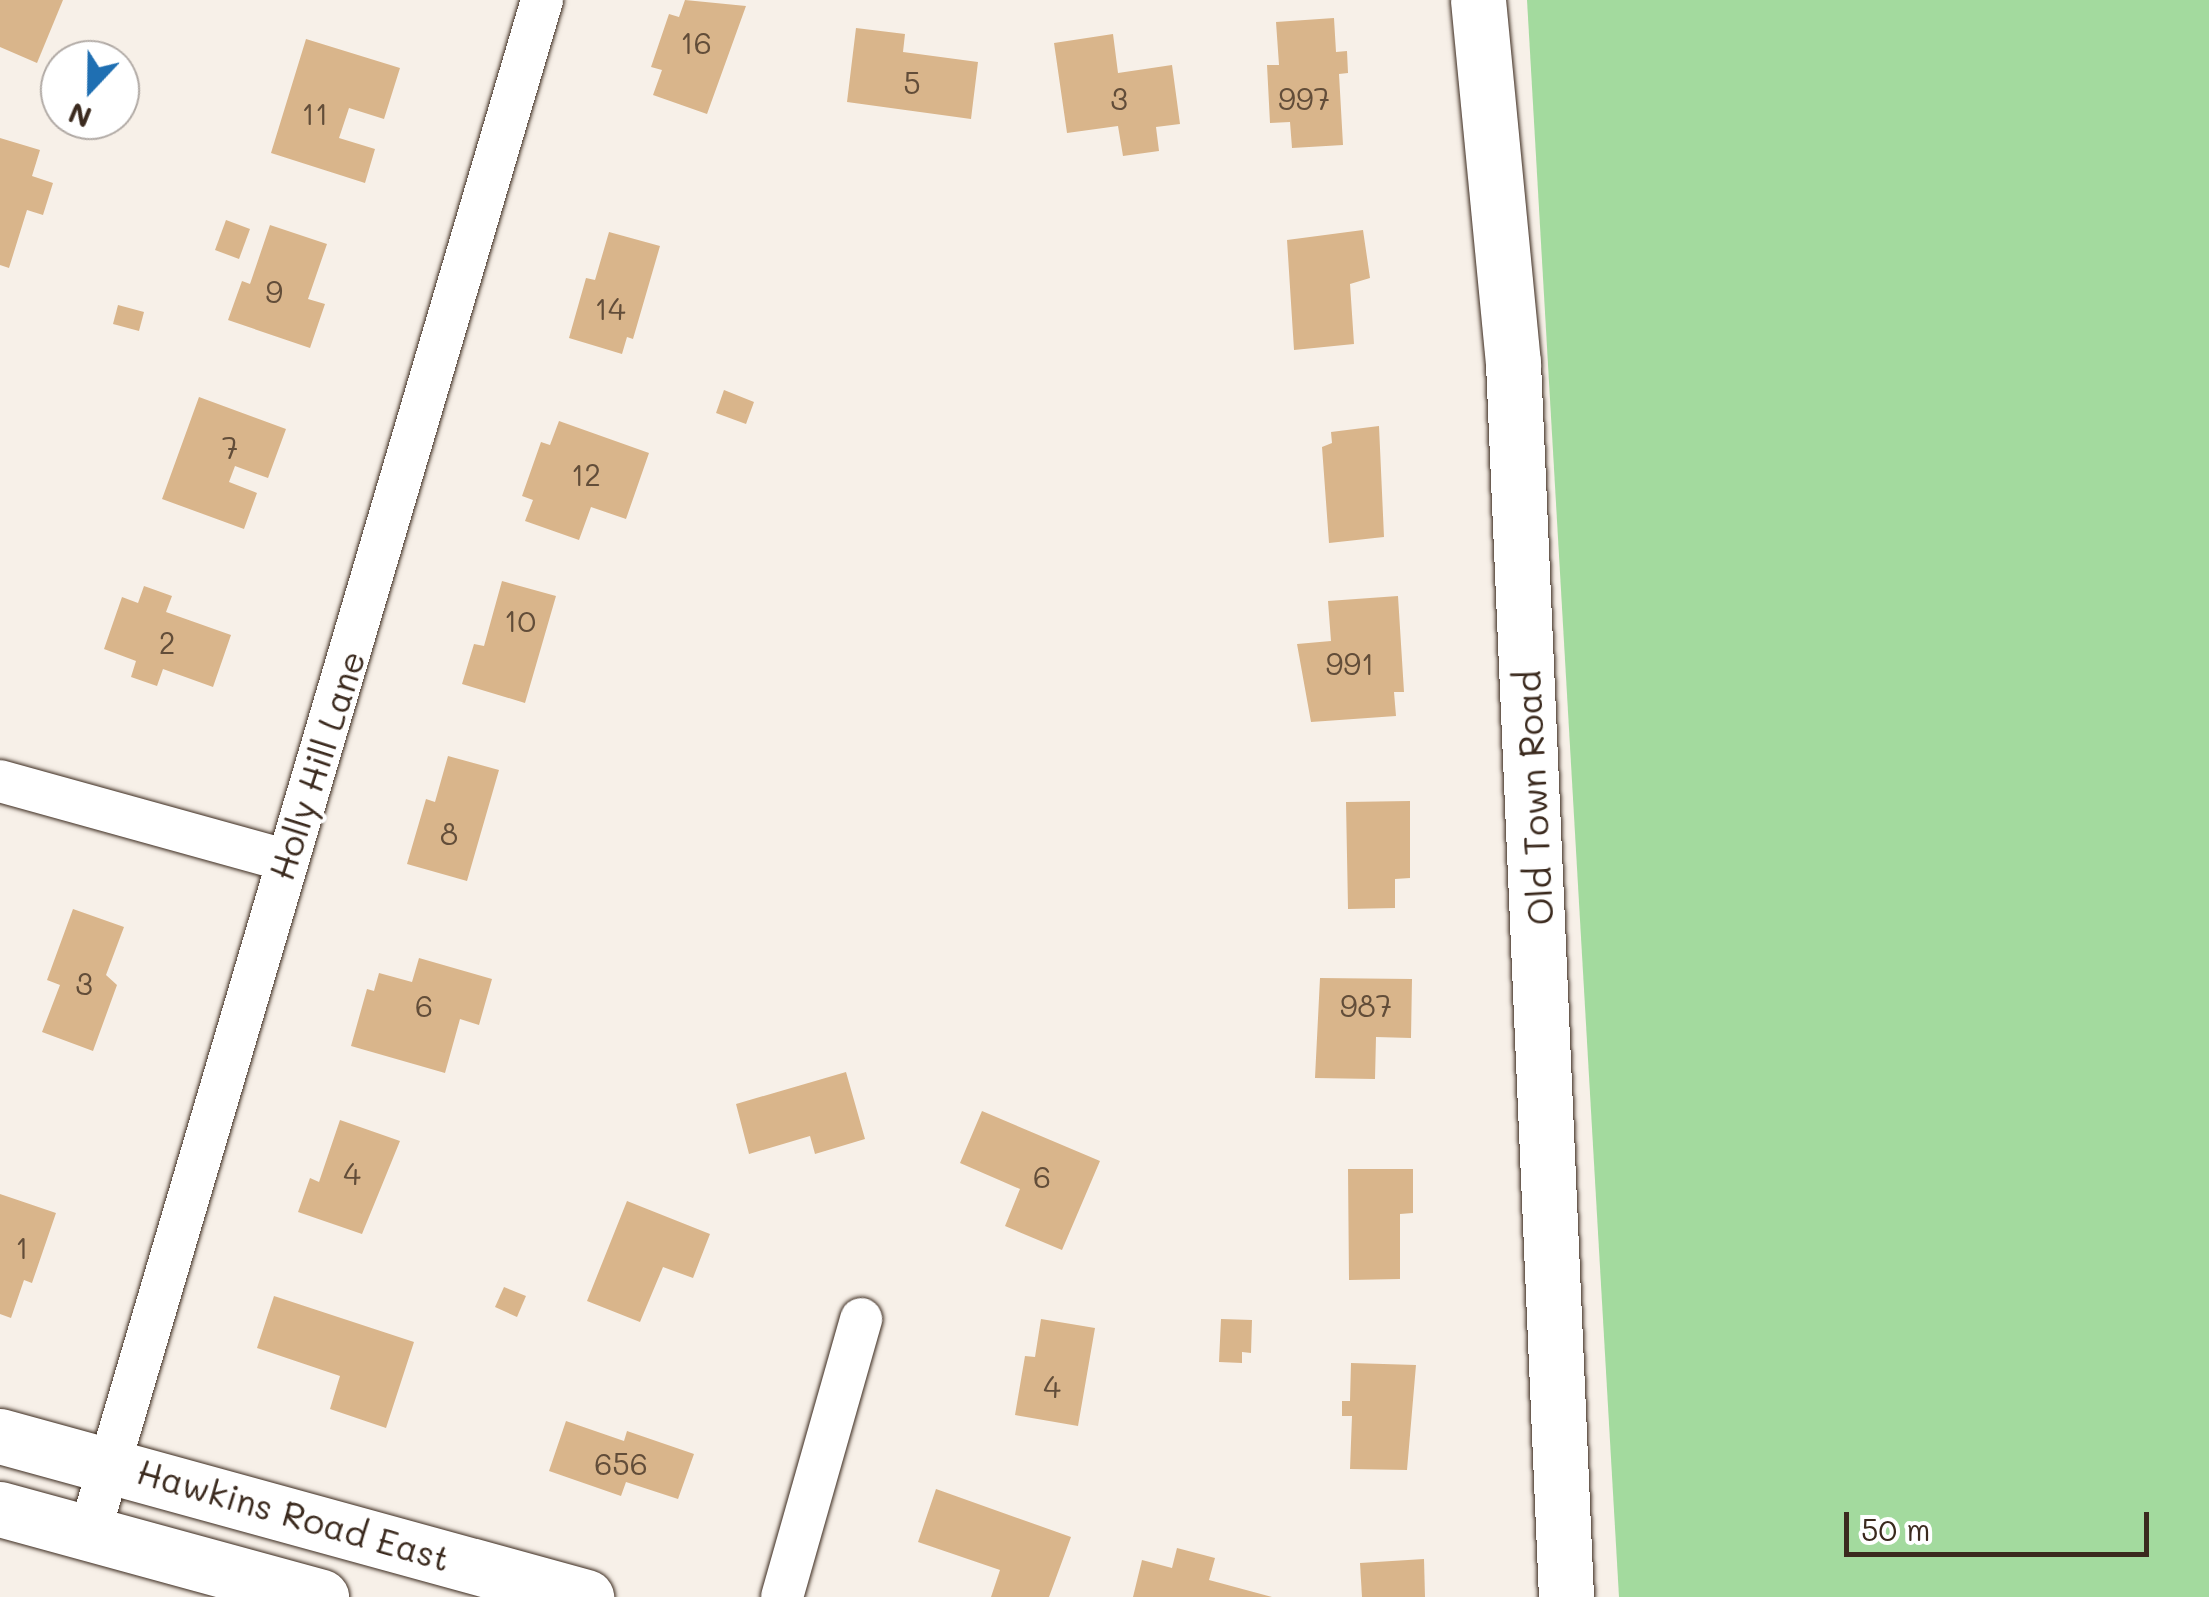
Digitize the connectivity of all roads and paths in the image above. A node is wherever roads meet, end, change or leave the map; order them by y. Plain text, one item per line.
1 (542, 0) edge
2 (1478, 0) edge
3 (0, 781) edge
4 (285, 860) junction
5 (861, 1318) dead end
6 (0, 1436) edge
7 (107, 1461) junction
8 (0, 1509) edge
9 (90, 1530) junction
10 (321, 1597) edge
11 (586, 1597) edge
12 (782, 1597) edge
13 (1566, 1597) edge

1 - 4 street, Holly Hill Lane
2 - 13 main road, Old Town Road
3 - 4 street
4 - 7 street, Holly Hill Lane
5 - 12 street
6 - 7 main road, Hawkins Road East
7 - 9 street, Holly Hill Lane
7 - 11 main road, Hawkins Road East
8 - 9 main road, Hawkins Road East
9 - 10 main road, Hawkins Road East

